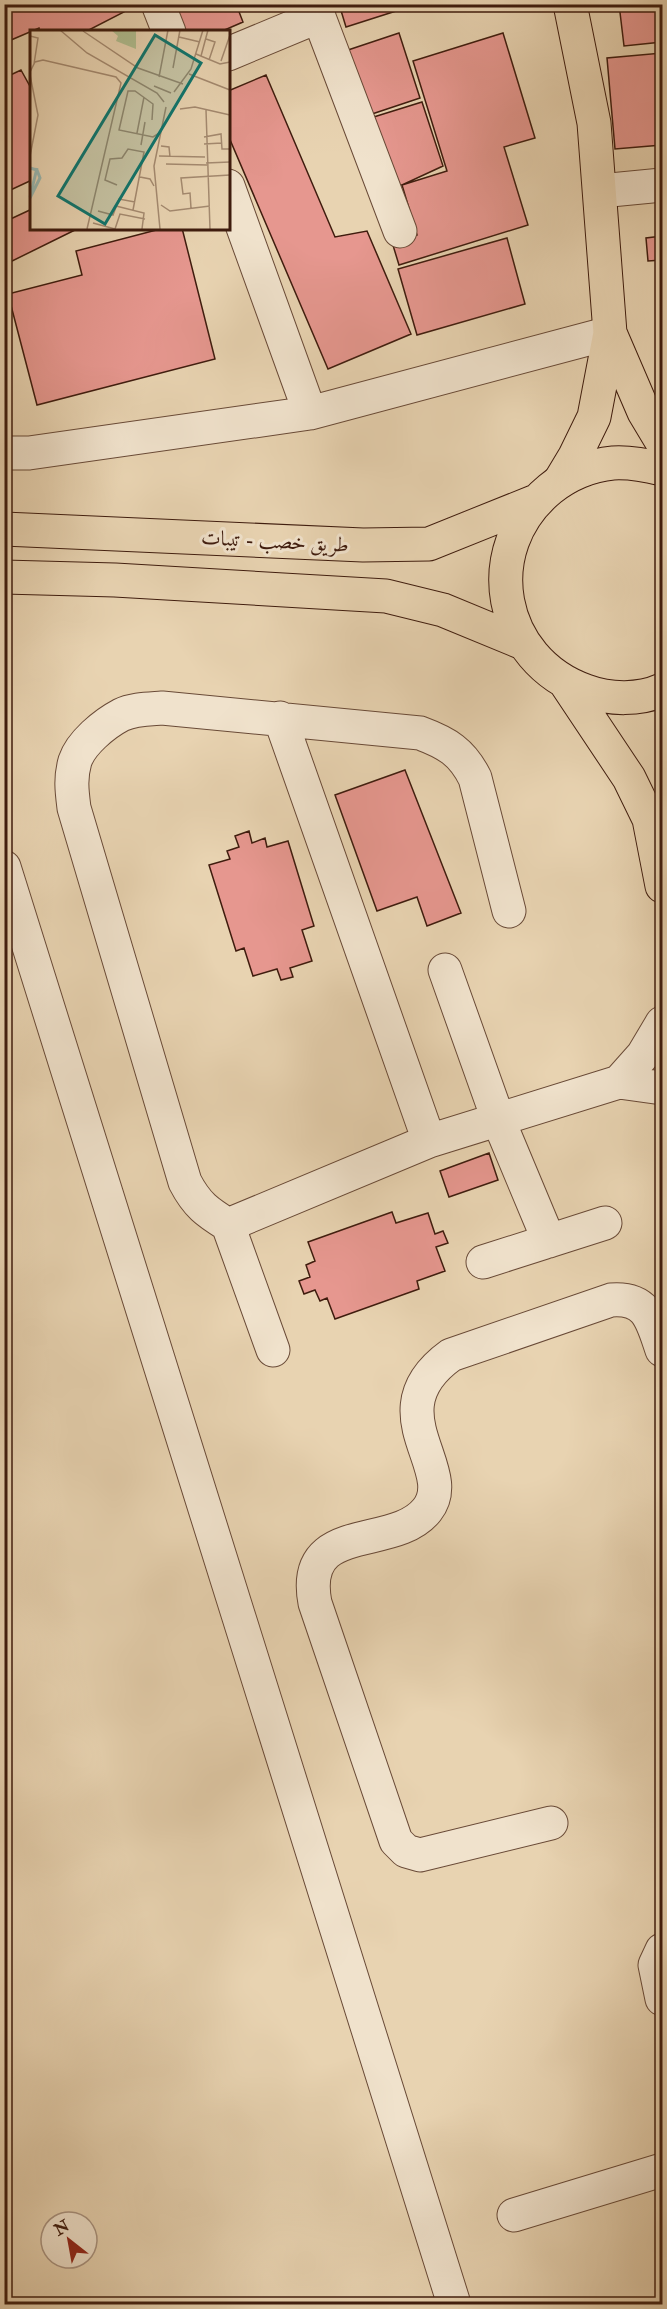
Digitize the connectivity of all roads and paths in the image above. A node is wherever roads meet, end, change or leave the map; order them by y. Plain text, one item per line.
1 (158, 4) edge
2 (570, 4) edge
3 (316, 10) edge
4 (168, 30) edge
5 (230, 53) edge
6 (663, 185) edge
7 (600, 191) junction
8 (230, 192) edge
9 (400, 231) dead end
10 (610, 333) junction
11 (310, 412) junction
12 (663, 442) edge
13 (4, 453) edge
14 (663, 469) edge
15 (548, 491) junction
16 (4, 529) edge
17 (4, 578) edge
18 (523, 643) junction
19 (567, 685) junction
20 (663, 690) edge
21 (280, 718) junction
22 (4, 867) edge
23 (663, 886) edge
24 (509, 911) dead end
25 (445, 970) dead end
26 (663, 1023) edge
27 (619, 1083) junction
28 (663, 1088) edge
29 (498, 1119) junction
30 (429, 1141) junction
31 (605, 1223) dead end
32 (228, 1225) junction
33 (549, 1241) junction
34 (483, 1262) dead end
35 (273, 1350) dead end
36 (663, 1350) edge
37 (551, 1822) dead end
38 (663, 1950) edge
39 (663, 1999) edge
40 (663, 2170) edge
41 (514, 2216) dead end
42 (454, 2304) edge

1 - 4 street
2 - 7 main road
3 - 5 street
3 - 9 street
6 - 7 street
7 - 10 main road
8 - 11 street
10 - 11 street
10 - 12 main road
10 - 15 main road
11 - 13 street
14 - 15 main road, طريق خصب - تيبات
15 - 16 main road, طريق خصب - تيبات
15 - 18 main road
17 - 18 main road
18 - 19 main road
19 - 20 main road
19 - 23 main road
21 - 24 street
21 - 30 street
21 - 32 street
22 - 42 street
25 - 29 street
26 - 27 street
27 - 28 street
27 - 29 street
29 - 30 street
29 - 33 street
30 - 32 street
31 - 33 street
32 - 35 street
33 - 34 street
36 - 37 street
38 - 39 street
40 - 41 street

